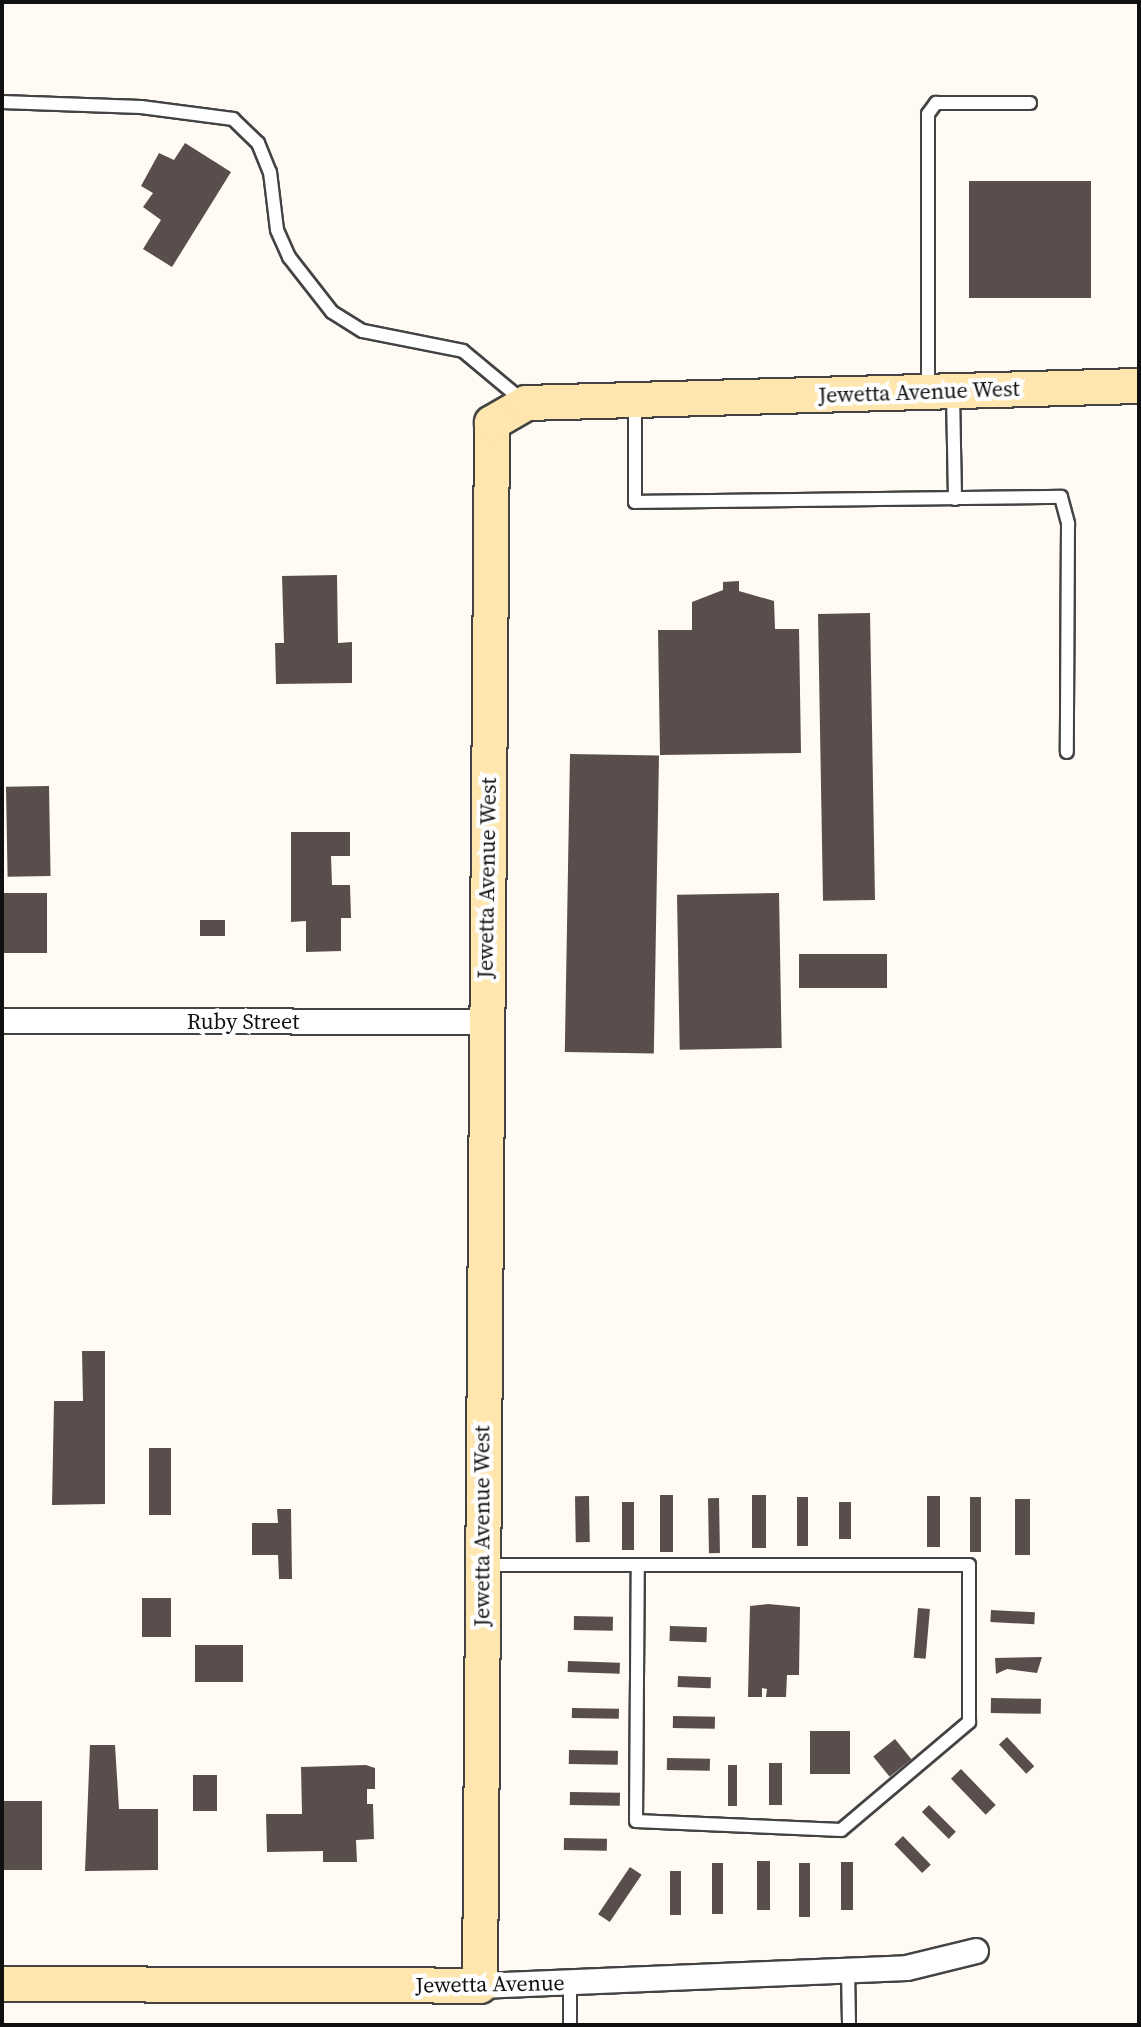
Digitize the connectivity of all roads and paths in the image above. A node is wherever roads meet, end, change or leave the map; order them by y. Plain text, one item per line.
1 (2, 102) edge
2 (1030, 103) dead end
3 (1139, 386) edge
4 (941, 392) junction
5 (635, 400) junction
6 (526, 403) junction
7 (955, 499) junction
8 (1067, 752) dead end
9 (2, 1021) edge
10 (485, 1022) junction
11 (482, 1565) junction
12 (638, 1565) junction
13 (976, 1951) dead end
14 (848, 1971) junction
15 (570, 1982) junction
16 (2, 1984) edge
17 (480, 1986) junction
18 (570, 2025) edge
19 (849, 2025) edge

1 - 6 lane
2 - 4 lane
3 - 4 street, Jewetta Avenue West
4 - 5 street, Jewetta Avenue West
4 - 7 lane
5 - 6 street, Jewetta Avenue West
5 - 7 lane
6 - 10 street, Jewetta Avenue West
7 - 8 lane
9 - 10 street, Ruby Street
10 - 11 street, Jewetta Avenue West
11 - 12 lane
11 - 17 street, Jewetta Avenue West
12 - 12 lane
13 - 14 street, Jewetta Avenue
14 - 15 street, Jewetta Avenue
14 - 19 lane
15 - 17 street, Jewetta Avenue
15 - 18 lane
16 - 17 street, Jewetta Avenue

